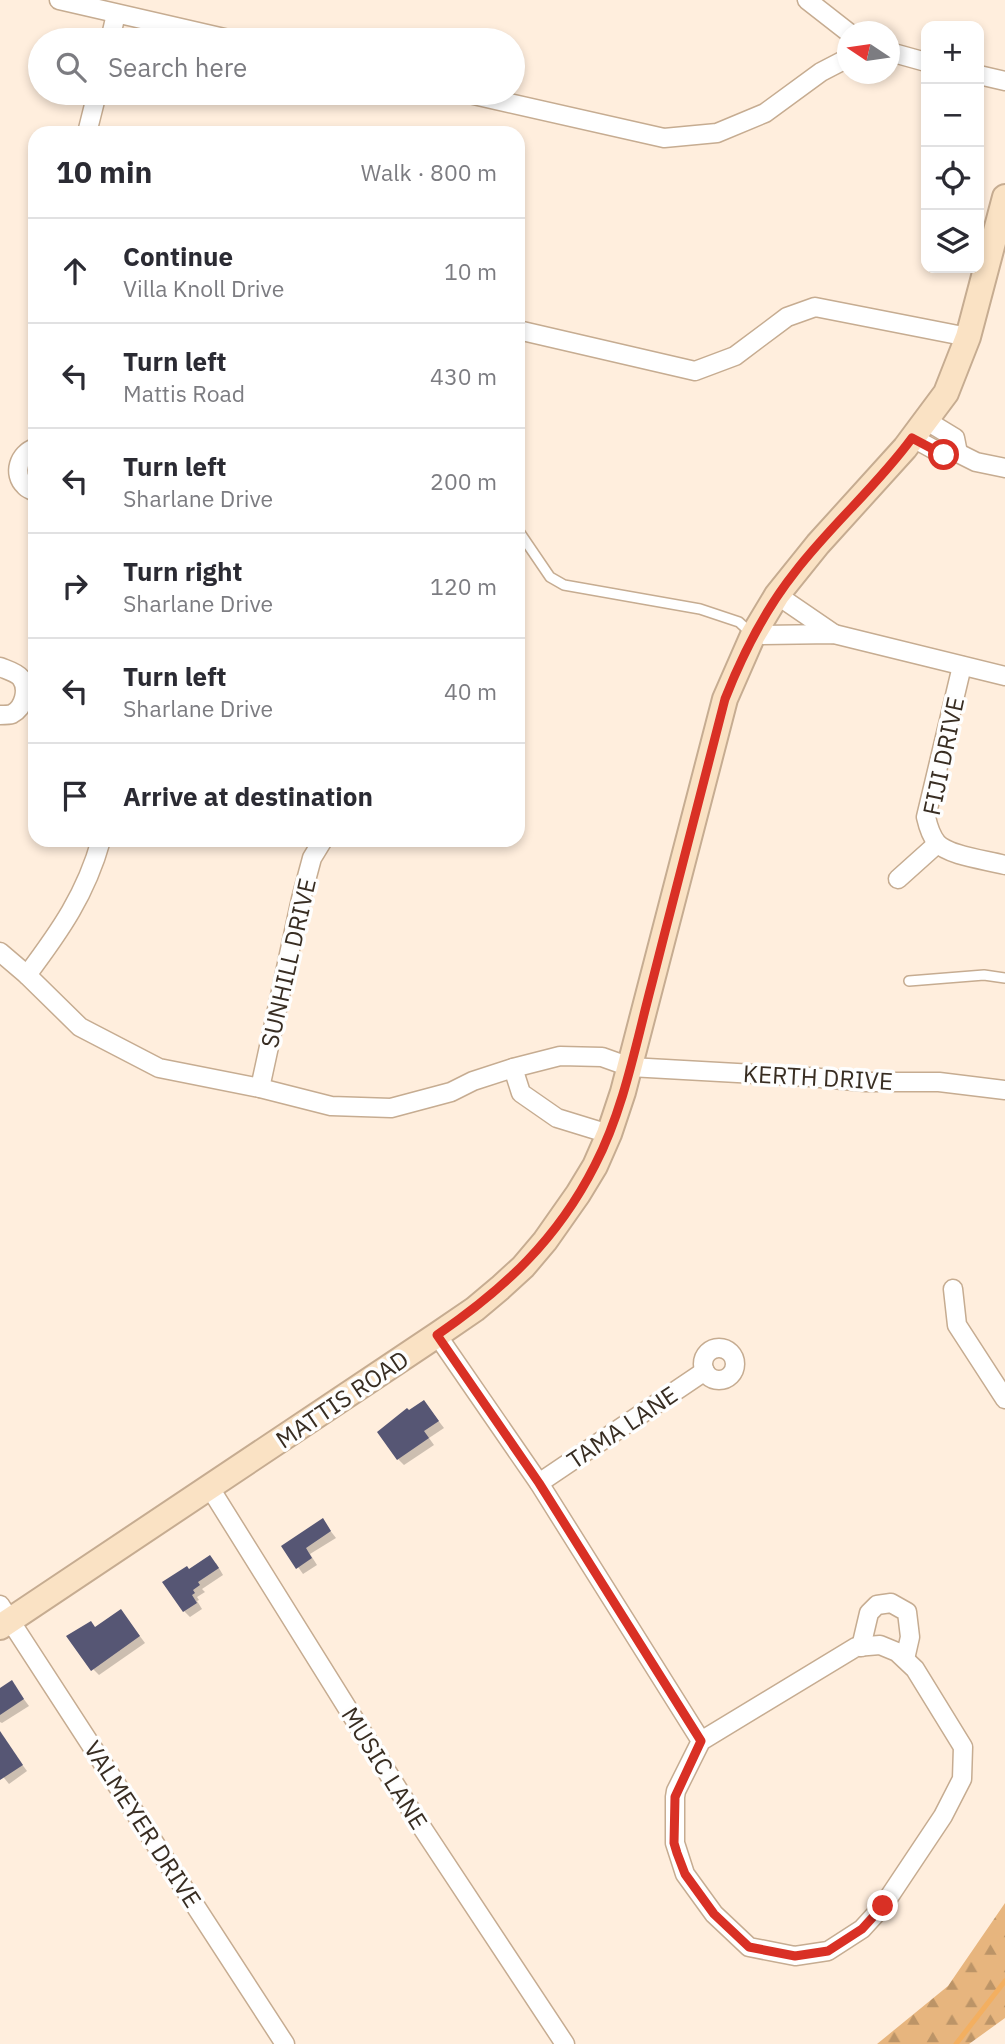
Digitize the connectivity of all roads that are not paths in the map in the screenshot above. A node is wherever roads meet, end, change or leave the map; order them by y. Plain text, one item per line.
1 (59, 0) edge
2 (807, 0) edge
3 (116, 14) junction
4 (837, 23) edge
5 (113, 28) edge
6 (179, 28) edge
7 (900, 54) edge
8 (921, 60) edge
9 (837, 64) edge
10 (984, 76) edge
11 (1005, 81) edge
12 (94, 105) edge
13 (519, 105) edge
14 (89, 126) edge
15 (1005, 197) edge
16 (525, 332) edge
17 (968, 337) junction
18 (920, 430) junction
19 (28, 451) edge
20 (1005, 468) edge
21 (28, 488) edge
22 (525, 540) edge
23 (777, 595) junction
24 (834, 634) junction
25 (753, 635) junction
26 (962, 666) junction
27 (0, 667) edge
28 (1005, 676) edge
29 (28, 694) edge
30 (28, 701) edge
31 (0, 715) edge
32 (937, 844) junction
33 (99, 847) edge
34 (319, 847) edge
35 (1005, 864) edge
36 (898, 879) dead end
37 (0, 952) edge
38 (27, 975) junction
39 (1005, 978) edge
40 (909, 981) dead end
41 (630, 1067) junction
42 (513, 1068) junction
43 (260, 1088) junction
44 (1005, 1090) edge
45 (609, 1135) junction
46 (953, 1290) dead end
47 (437, 1335) junction
48 (705, 1371) dead end
49 (1005, 1399) edge
50 (539, 1483) junction
51 (210, 1488) junction
52 (4, 1618) edge
53 (861, 1647) junction
54 (905, 1659) junction
55 (701, 1741) junction
56 (285, 2044) edge
57 (565, 2044) edge

1 - 3 street
2 - 4 street
3 - 5 street
3 - 6 street
7 - 8 street
9 - 13 street
10 - 11 street
12 - 14 street
15 - 17 main road, MATTIS ROAD
16 - 17 street
17 - 18 main road, MATTIS ROAD
18 - 20 street
18 - 23 main road, MATTIS ROAD
19 - 21 street
22 - 25 lane
23 - 24 street
23 - 25 main road, MATTIS ROAD
24 - 25 street
24 - 26 street
25 - 41 main road, MATTIS ROAD
26 - 28 street
26 - 32 street, FIJI DRIVE
27 - 29 street
30 - 31 street
32 - 35 street, FIJI DRIVE
32 - 36 street, FIJI DRIVE
33 - 38 street
34 - 43 street, SUNHILL DRIVE
37 - 38 street, KERTH DRIVE
38 - 43 street, KERTH DRIVE
39 - 40 lane
41 - 42 street, KERTH DRIVE
41 - 44 street, KERTH DRIVE
41 - 45 main road, MATTIS ROAD
42 - 43 street, KERTH DRIVE
42 - 45 street
45 - 47 main road, MATTIS ROAD
46 - 49 street
47 - 50 street
47 - 51 main road, MATTIS ROAD
48 - 50 street, TAMA LANE
50 - 55 street
51 - 52 main road, MATTIS ROAD
51 - 57 street, MUSIC LANE
52 - 56 street, VALMEYER DRIVE
53 - 54 street
53 - 54 street
53 - 55 street
54 - 55 street

